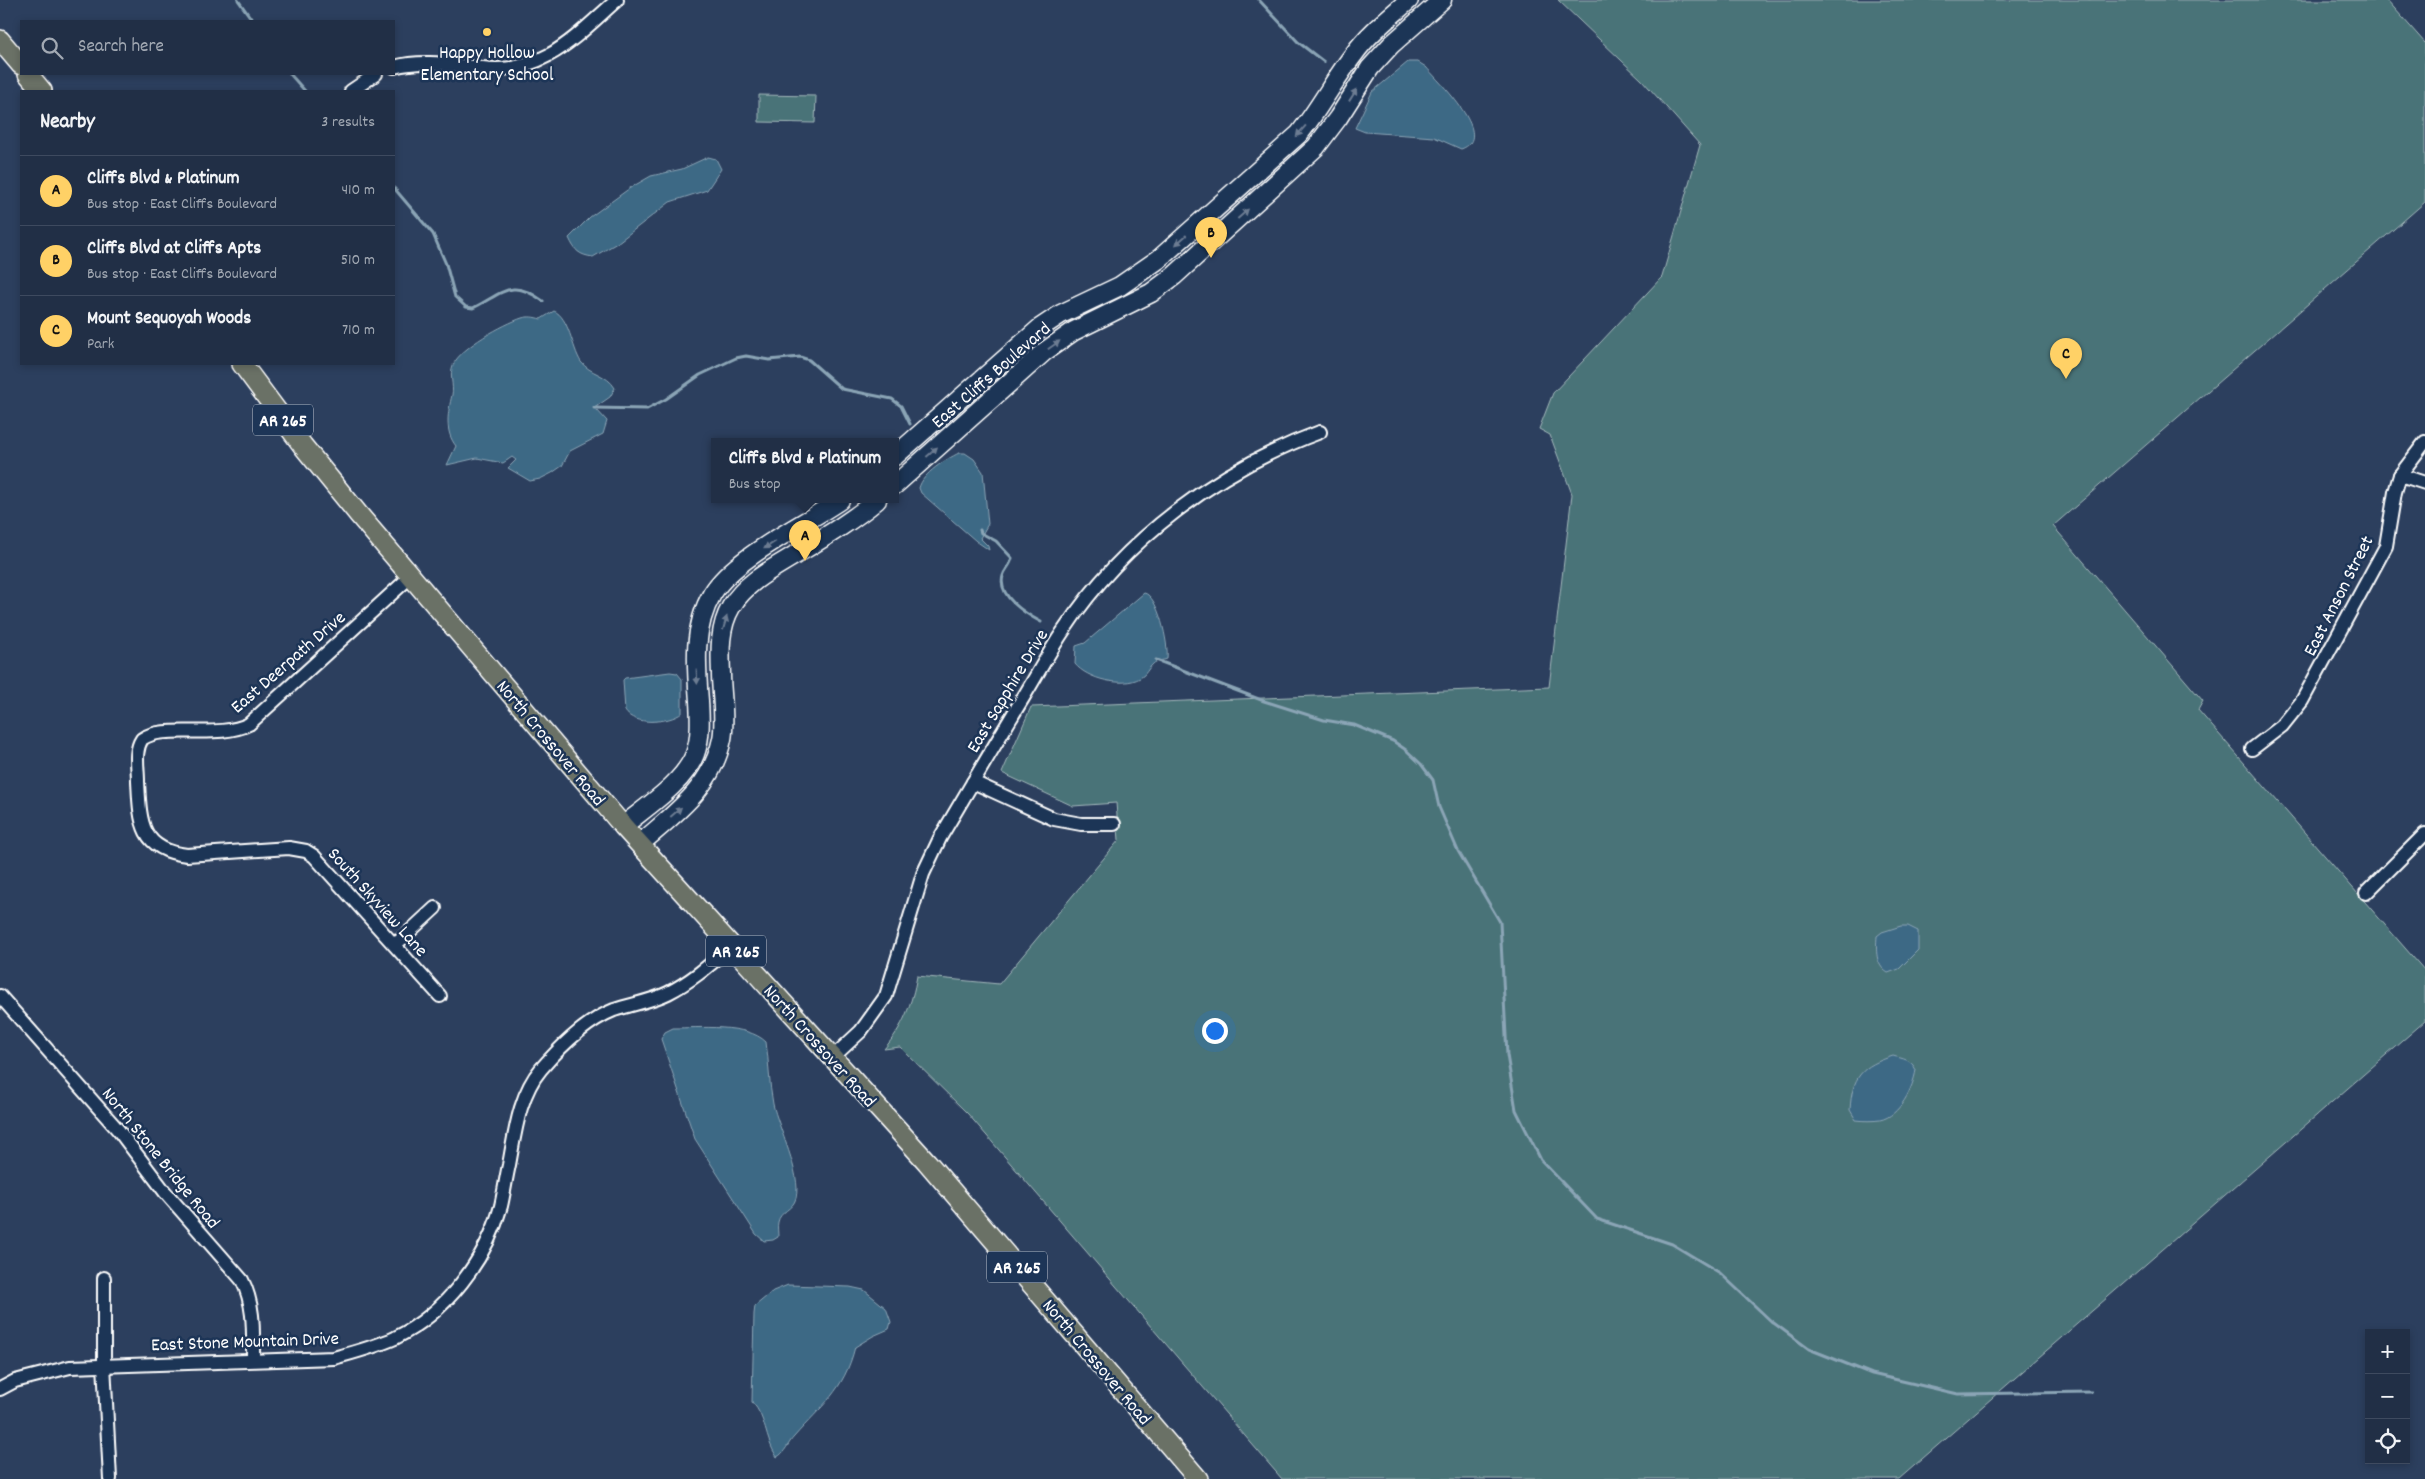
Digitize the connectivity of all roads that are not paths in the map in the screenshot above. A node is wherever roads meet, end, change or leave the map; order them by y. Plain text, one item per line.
1 (617, 0) edge
2 (1409, 0) edge
3 (1442, 0) edge
4 (1371, 35) junction
5 (0, 40) edge
6 (1386, 50) junction
7 (20, 64) edge
8 (395, 67) edge
9 (29, 75) edge
10 (375, 75) edge
11 (41, 90) edge
12 (352, 90) edge
13 (243, 365) edge
14 (1320, 432) dead end
15 (2425, 442) edge
16 (899, 452) edge
17 (2400, 476) junction
18 (899, 480) edge
19 (2425, 482) edge
20 (835, 503) edge
21 (873, 503) edge
22 (411, 576) junction
23 (142, 739) joint
24 (2252, 748) dead end
25 (973, 782) junction
26 (1114, 824) dead end
27 (623, 826) junction
28 (2425, 834) edge
29 (640, 844) junction
30 (2366, 893) dead end
31 (435, 908) dead end
32 (395, 945) junction
33 (732, 946) junction
34 (0, 996) edge
35 (440, 996) dead end
36 (833, 1058) junction
37 (104, 1278) dead end
38 (253, 1359) junction
39 (104, 1364) junction
40 (0, 1389) edge
41 (110, 1479) edge
42 (1198, 1479) edge

1 - 8 street
2 - 4 street, East Cliffs Boulevard
3 - 6 street, East Cliffs Boulevard
4 - 6 street
4 -> 16 street, East Cliffs Boulevard
5 - 7 main road
18 -> 6 street, East Cliffs Boulevard
9 - 11 main road
10 - 12 street
13 - 22 main road, North Crossover Road / AR 265
14 - 25 street, East Sapphire Drive
15 - 17 street, East Anson Street
17 - 19 street
17 - 24 street, East Anson Street
20 -> 27 street
29 -> 21 street
22 - 23 street, East Deerpath Drive
22 - 27 main road, North Crossover Road / AR 265
23 - 32 street, South Skyview Lane
25 - 26 street
25 - 36 street, East Sapphire Drive
27 - 29 main road, North Crossover Road / AR 265
28 - 30 street
29 - 33 main road, North Crossover Road / AR 265
31 - 32 street
32 - 35 street, South Skyview Lane
33 - 36 main road, North Crossover Road / AR 265
33 - 38 street, East Stone Mountain Drive
34 - 38 street, North Stone Bridge Road
36 - 42 main road, North Crossover Road / AR 265
37 - 39 street
38 - 39 street, East Stone Mountain Drive
39 - 40 street, East Stone Mountain Drive
39 - 41 street

